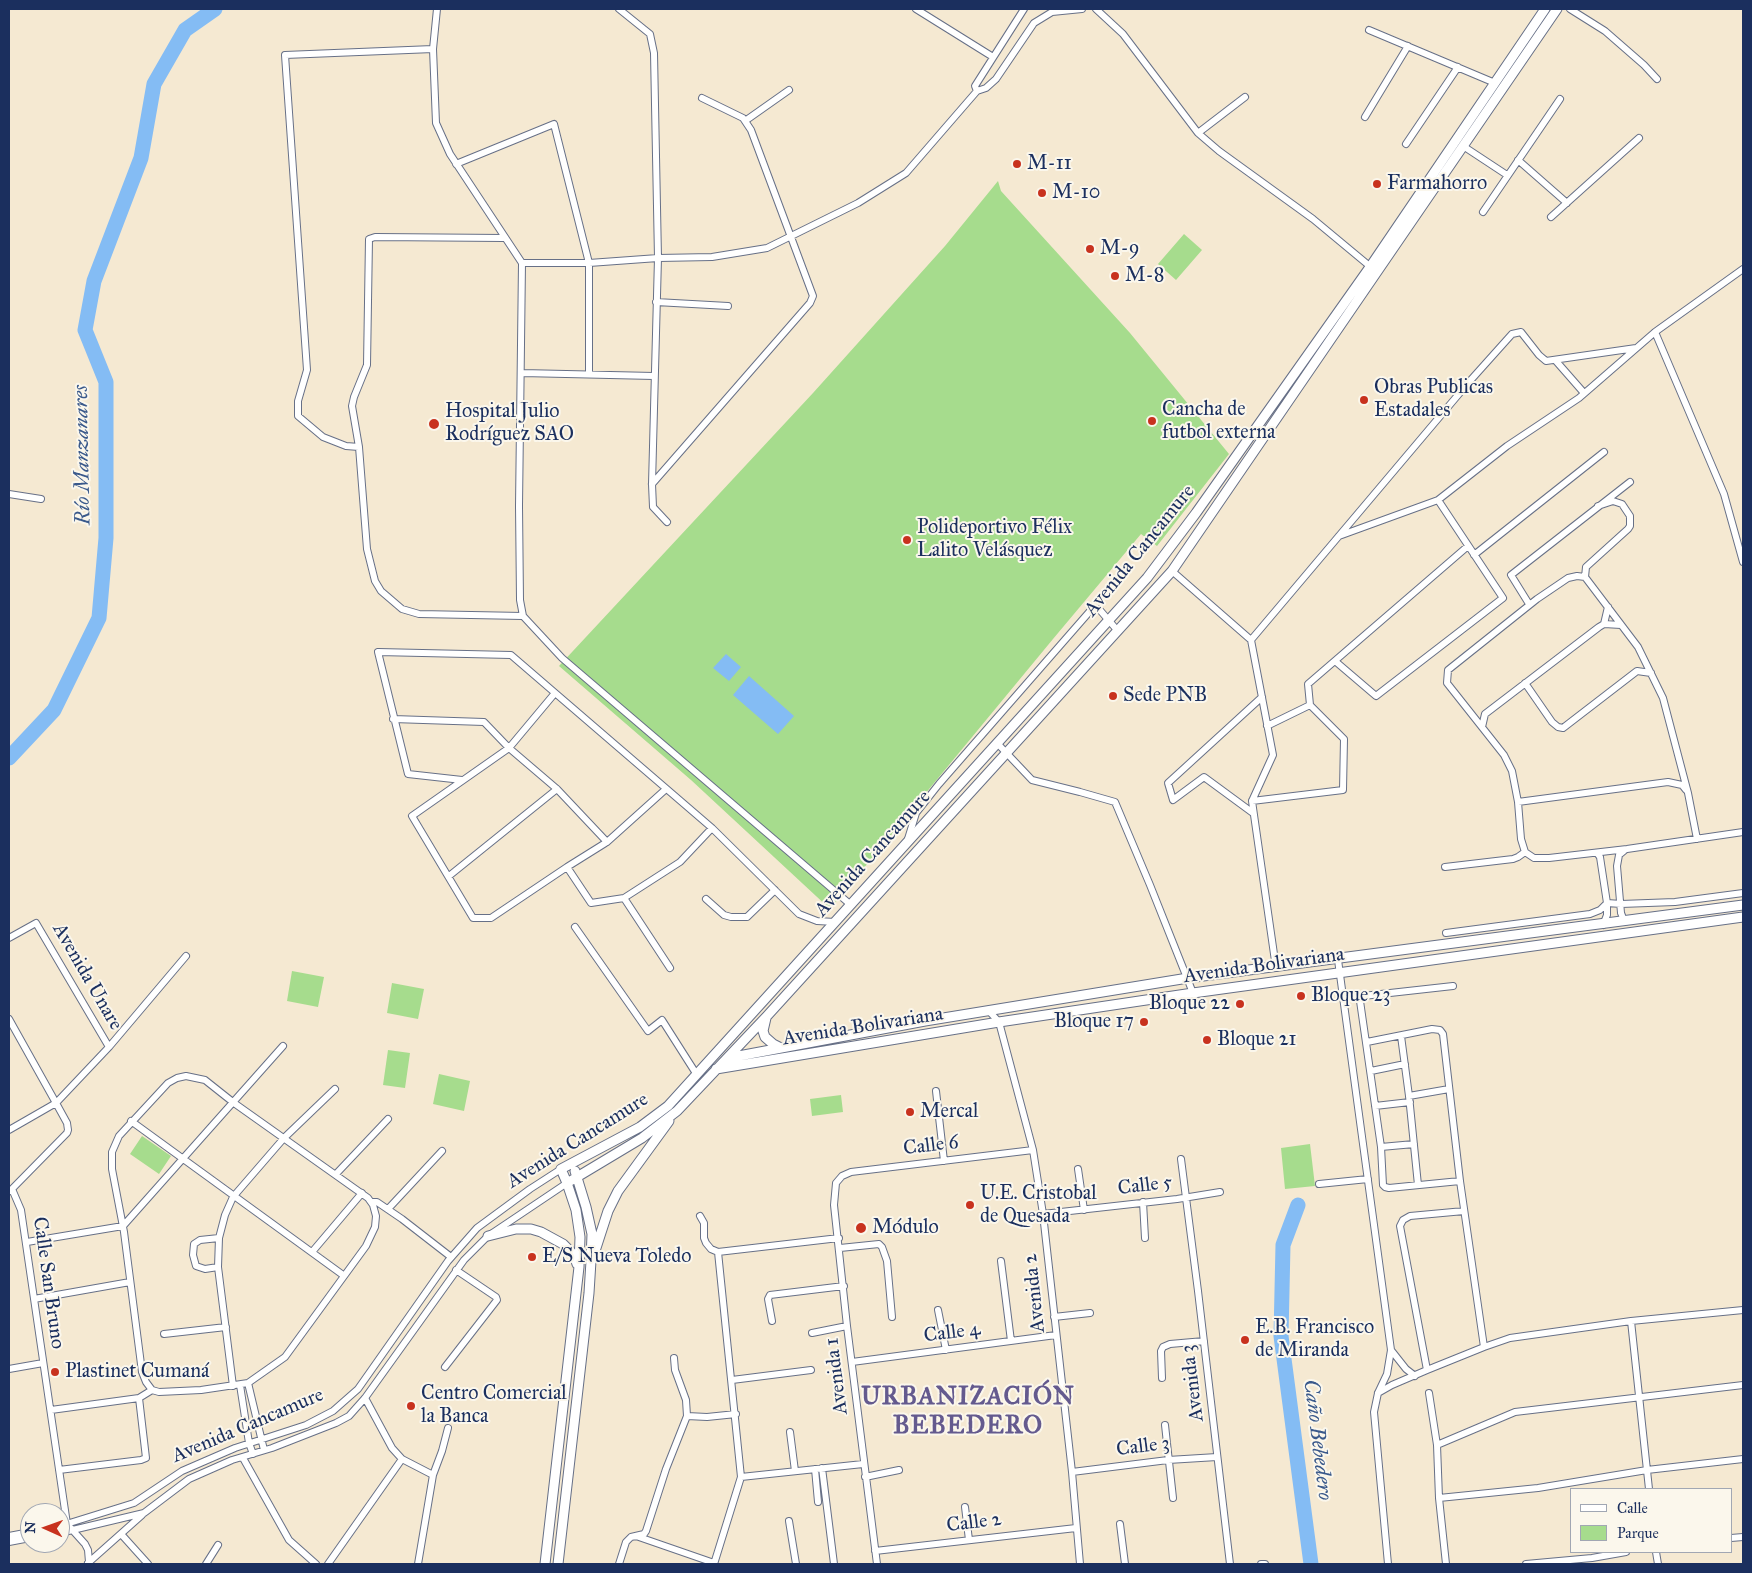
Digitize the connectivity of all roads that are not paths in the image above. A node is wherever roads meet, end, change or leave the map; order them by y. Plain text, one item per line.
1 (437, 9) edge
2 (619, 9) edge
3 (916, 9) edge
4 (1024, 9) edge
5 (1082, 9) edge
6 (1096, 9) edge
7 (1546, 9) edge
8 (1557, 9) edge
9 (1570, 9) edge
10 (1369, 30) dead end
11 (1408, 46) junction
12 (433, 49) junction
13 (993, 57) junction
14 (1458, 67) junction
15 (1657, 79) dead end
16 (1495, 83) junction
17 (789, 90) dead end
18 (977, 91) junction
19 (1244, 97) dead end
20 (702, 98) dead end
21 (1560, 99) dead end
22 (1365, 117) dead end
23 (745, 121) junction
24 (1198, 133) junction
25 (1639, 138) dead end
26 (1406, 144) dead end
27 (1463, 146) junction
28 (1518, 160) junction
29 (456, 164) junction
30 (1508, 175) junction
31 (1567, 203) junction
32 (1483, 212) dead end
33 (1551, 217) dead end
34 (792, 235) junction
35 (504, 238) junction
36 (658, 258) junction
37 (522, 263) junction
38 (589, 263) junction
39 (1374, 269) junction
40 (1743, 269) edge
41 (656, 302) junction
42 (728, 306) dead end
43 (1655, 332) junction
44 (1636, 348) junction
45 (1556, 361) junction
46 (522, 373) junction
47 (589, 374) junction
48 (654, 376) junction
49 (1584, 393) junction
50 (359, 447) junction
51 (1604, 452) dead end
52 (1630, 482) dead end
53 (652, 484) junction
54 (9, 494) edge
55 (41, 499) dead end
56 (1438, 500) junction
57 (1598, 506) junction
58 (1196, 513) junction
59 (1206, 521) junction
60 (668, 522) dead end
61 (1339, 536) junction
62 (1468, 546) junction
63 (1474, 555) junction
64 (1743, 562) edge
65 (1172, 571) junction
66 (1585, 577) junction
67 (1529, 604) junction
68 (1608, 607) junction
69 (523, 616) junction
70 (1108, 620) junction
71 (1604, 624) junction
72 (1621, 625) junction
73 (1117, 630) junction
74 (1252, 640) junction
75 (1335, 661) junction
76 (1651, 673) junction
77 (1525, 683) junction
78 (555, 693) junction
79 (1262, 697) junction
80 (1310, 705) junction
81 (1471, 714) junction
82 (1485, 714) junction
83 (393, 719) junction
84 (1267, 726) junction
85 (1482, 727) junction
86 (997, 743) junction
87 (509, 748) junction
88 (1006, 753) junction
89 (462, 780) junction
90 (557, 789) junction
91 (666, 789) junction
92 (1688, 793) junction
93 (1252, 801) junction
94 (1518, 802) junction
95 (1253, 813) junction
96 (712, 828) junction
97 (1743, 832) edge
98 (1697, 839) junction
99 (607, 842) junction
100 (907, 843) junction
101 (1628, 849) junction
102 (1525, 852) junction
103 (1597, 853) junction
104 (888, 864) junction
105 (567, 867) junction
106 (1446, 867) dead end
107 (896, 874) junction
108 (449, 876) junction
109 (775, 890) junction
110 (1743, 893) edge
111 (624, 898) junction
112 (706, 900) dead end
113 (1607, 903) junction
114 (1620, 904) junction
115 (851, 905) junction
116 (1740, 906) edge
117 (1742, 920) edge
118 (1628, 921) junction
119 (835, 922) junction
120 (1603, 925) junction
121 (575, 926) dead end
122 (1446, 933) dead end
123 (9, 938) edge
124 (186, 956) dead end
125 (1338, 960) junction
126 (670, 968) dead end
127 (1276, 968) junction
128 (1339, 973) junction
129 (1188, 978) junction
130 (1453, 986) dead end
131 (1193, 993) junction
132 (1006, 1008) junction
133 (988, 1010) junction
134 (766, 1016) junction
135 (9, 1019) edge
136 (999, 1022) junction
137 (1401, 1036) junction
138 (1367, 1042) junction
139 (283, 1046) dead end
140 (109, 1047) junction
141 (782, 1048) junction
142 (728, 1058) junction
143 (709, 1061) junction
144 (1405, 1064) junction
145 (718, 1068) junction
146 (1371, 1071) junction
147 (699, 1072) junction
148 (335, 1089) dead end
149 (1449, 1089) junction
150 (936, 1090) dead end
151 (1409, 1099) junction
152 (56, 1103) junction
153 (234, 1103) junction
154 (1374, 1106) junction
155 (677, 1111) junction
156 (388, 1119) dead end
157 (131, 1121) junction
158 (9, 1130) edge
159 (284, 1138) junction
160 (1414, 1144) junction
161 (1381, 1147) junction
162 (1034, 1150) junction
163 (442, 1152) dead end
164 (183, 1159) junction
165 (1181, 1159) dead end
166 (944, 1161) junction
167 (572, 1164) junction
168 (561, 1169) junction
169 (1078, 1169) dead end
170 (336, 1174) junction
171 (576, 1176) junction
172 (1368, 1179) junction
173 (1460, 1181) junction
174 (567, 1183) junction
175 (836, 1183) joint
176 (1320, 1184) dead end
177 (1418, 1185) junction
178 (10, 1191) edge
179 (1220, 1192) dead end
180 (362, 1193) junction
181 (233, 1196) junction
182 (1187, 1197) junction
183 (372, 1202) junction
184 (1144, 1202) junction
185 (388, 1209) junction
186 (1084, 1210) junction
187 (1464, 1211) junction
188 (1043, 1214) junction
189 (700, 1216) dead end
190 (123, 1226) junction
191 (488, 1236) junction
192 (219, 1238) junction
193 (839, 1238) junction
194 (1145, 1238) dead end
195 (26, 1242) junction
196 (840, 1248) junction
197 (312, 1252) junction
198 (718, 1252) junction
199 (451, 1257) junction
200 (1001, 1261) dead end
201 (591, 1262) junction
202 (218, 1267) junction
203 (578, 1268) junction
204 (456, 1270) junction
205 (343, 1275) junction
206 (130, 1282) junction
207 (844, 1286) junction
208 (34, 1299) junction
209 (938, 1310) dead end
210 (1743, 1310) edge
211 (1090, 1313) dead end
212 (892, 1317) dead end
213 (1054, 1317) junction
214 (772, 1321) dead end
215 (1631, 1321) junction
216 (847, 1326) junction
217 (226, 1327) junction
218 (812, 1332) dead end
219 (164, 1334) dead end
220 (1056, 1335) junction
221 (1012, 1341) junction
222 (1204, 1341) junction
223 (1484, 1347) junction
224 (946, 1350) junction
225 (1391, 1350) junction
226 (674, 1358) dead end
227 (852, 1362) junction
228 (43, 1363) junction
229 (445, 1367) dead end
230 (9, 1369) edge
231 (811, 1370) dead end
232 (1427, 1370) junction
233 (1415, 1376) junction
234 (1162, 1378) dead end
235 (732, 1380) junction
236 (248, 1383) junction
237 (1743, 1385) edge
238 (236, 1386) junction
239 (152, 1390) junction
240 (1378, 1393) junction
241 (1429, 1394) dead end
242 (1639, 1396) junction
243 (139, 1398) junction
244 (365, 1398) junction
245 (51, 1410) junction
246 (736, 1414) junction
247 (687, 1416) junction
248 (257, 1420) junction
249 (247, 1422) junction
250 (1165, 1425) dead end
251 (448, 1428) dead end
252 (790, 1432) dead end
253 (261, 1440) junction
254 (249, 1443) junction
255 (1437, 1445) junction
256 (264, 1450) junction
257 (253, 1454) junction
258 (1217, 1457) junction
259 (243, 1458) junction
260 (402, 1459) junction
261 (1743, 1459) edge
262 (1168, 1460) junction
263 (863, 1464) junction
264 (819, 1469) junction
265 (59, 1470) junction
266 (899, 1470) dead end
267 (1647, 1470) junction
268 (795, 1472) junction
269 (1072, 1472) junction
270 (433, 1475) junction
271 (865, 1477) junction
272 (741, 1478) junction
273 (1649, 1488) edge
274 (1173, 1498) dead end
275 (1439, 1498) junction
276 (818, 1502) dead end
277 (61, 1503) edge
278 (965, 1507) dead end
279 (144, 1513) junction
280 (789, 1521) dead end
281 (70, 1523) edge
282 (1120, 1524) dead end
283 (1076, 1528) junction
284 (72, 1530) joint
285 (121, 1534) junction
286 (636, 1536) junction
287 (969, 1540) junction
288 (218, 1546) dead end
289 (875, 1551) junction
290 (1621, 1553) edge
291 (1578, 1562) edge
292 (88, 1563) edge
293 (148, 1564) edge
294 (206, 1564) edge
295 (316, 1564) edge
296 (328, 1564) edge
297 (418, 1564) edge
298 (545, 1564) edge
299 (558, 1564) edge
300 (619, 1564) edge
301 (714, 1564) edge
302 (796, 1564) edge
303 (834, 1564) edge
304 (877, 1564) edge
305 (1080, 1564) edge
306 (1125, 1564) edge
307 (1230, 1564) edge
308 (1388, 1564) edge
309 (1446, 1564) edge
310 (1526, 1564) edge

1 - 12 street
2 - 36 street
3 - 13 street
4 - 13 street
5 - 18 street
6 - 24 street
7 - 16 main road, Avenida Cancamure
8 - 27 main road, Avenida Cancamure
9 - 15 street
10 - 11 street
11 - 14 street
11 - 22 street
12 - 29 street
12 - 50 street
13 - 18 street
14 - 16 street
14 - 26 street
16 - 39 main road, Avenida Cancamure
17 - 23 street
18 - 34 street
19 - 24 street
20 - 23 street
21 - 28 street
23 - 34 street
24 - 39 street
25 - 31 street
27 - 30 street
27 - 39 main road, Avenida Cancamure
28 - 30 street
28 - 31 street
29 - 35 street
29 - 38 street
30 - 32 street
31 - 33 street
34 - 36 street
34 - 53 street
35 - 37 street
35 - 50 street
36 - 38 street
36 - 41 street
37 - 38 street
37 - 46 street
38 - 47 street
39 - 58 main road, Avenida Cancamure
39 - 59 main road, Avenida Cancamure
40 - 43 street
41 - 42 street
41 - 48 street
43 - 44 street
43 - 64 street
44 - 45 street
44 - 49 street
45 - 49 street
45 - 61 street
46 - 47 street
46 - 69 street
47 - 48 street
48 - 53 street
49 - 56 street
50 - 69 street
51 - 63 street
52 - 57 street
53 - 60 street
54 - 55 street
56 - 61 street
56 - 62 street
57 - 66 street
57 - 67 street
58 - 59 street
58 - 70 main road, Avenida Cancamure
59 - 65 main road, Avenida Cancamure
61 - 74 street
62 - 63 street
62 - 75 street
63 - 75 street
65 - 73 main road, Avenida Cancamure
65 - 74 street
66 - 67 street
66 - 68 street
67 - 81 street
68 - 71 street
68 - 72 street
69 - 115 street
70 - 73 street
70 - 86 main road, Avenida Cancamure
70 - 100 street
71 - 72 street
71 - 77 street
72 - 76 street
73 - 88 main road, Avenida Cancamure
74 - 79 street
75 - 80 street
76 - 77 street
76 - 92 street
77 - 82 street
78 - 83 street
78 - 87 street
78 - 91 street
79 - 84 street
79 - 95 street
80 - 84 street
80 - 93 street
81 - 82 street
81 - 85 street
82 - 85 street
83 - 87 street
83 - 89 street
84 - 93 street
85 - 94 street
86 - 88 street
86 - 100 main road, Avenida Cancamure
87 - 89 street
87 - 90 street
88 - 107 main road, Avenida Cancamure
88 - 129 street
89 - 108 street
90 - 99 street
90 - 108 street
91 - 96 street
91 - 99 street
92 - 94 street
92 - 98 street
93 - 95 street
94 - 102 street
95 - 127 street
96 - 109 street
96 - 111 street
97 - 98 street
98 - 101 street
99 - 105 street
100 - 104 main road, Avenida Cancamure
101 - 103 street
101 - 114 street
102 - 103 street
102 - 106 street
103 - 113 street
104 - 107 street
104 - 115 main road, Avenida Cancamure
105 - 108 street
105 - 111 street
107 - 134 main road, Avenida Cancamure
109 - 112 street
109 - 119 street
110 - 114 street
111 - 126 street
113 - 114 street
113 - 120 street
113 - 122 street
114 - 118 street
115 - 119 main road, Avenida Cancamure
116 - 117 main road
116 - 118 main road, Avenida Bolivariana
117 - 128 main road, Avenida Bolivariana
118 - 120 main road, Avenida Bolivariana
119 - 143 main road, Avenida Cancamure
120 - 125 main road, Avenida Bolivariana
121 - 147 street
123 - 140 street, Avenida Unare
124 - 140 street
125 - 127 main road, Avenida Bolivariana
125 - 128 street
127 - 129 main road, Avenida Bolivariana
128 - 131 main road, Avenida Bolivariana
128 - 172 street
129 - 131 street
129 - 132 main road, Avenida Bolivariana
130 - 138 street
131 - 136 main road, Avenida Bolivariana
132 - 133 main road, Avenida Bolivariana
132 - 136 street
133 - 136 street
133 - 141 main road, Avenida Bolivariana
134 - 141 main road
134 - 142 main road, Avenida Cancamure
135 - 152 street
136 - 145 main road, Avenida Bolivariana
136 - 162 street, Avenida 2
137 - 138 street
137 - 144 street
137 - 149 street
138 - 146 street
139 - 153 street
140 - 152 street
141 - 142 main road, Avenida Bolivariana
142 - 143 main road, Avenida Bolivariana
142 - 145 main road, Avenida Cancamure
143 - 147 main road, Avenida Cancamure
144 - 146 street
144 - 151 street
145 - 147 main road, Avenida Bolivariana
145 - 155 main road, Avenida Cancamure
146 - 154 street
147 - 167 main road, Avenida Cancamure
148 - 159 street
149 - 151 street
149 - 173 street
150 - 166 street
151 - 154 street
151 - 160 street
152 - 158 street
152 - 178 street
153 - 157 street
153 - 159 street
153 - 164 street
154 - 161 street
155 - 171 main road, Avenida Cancamure
155 - 201 main road
156 - 170 street
157 - 164 street
157 - 190 street
159 - 170 street
159 - 181 street
160 - 161 street
160 - 177 street
161 - 177 street
162 - 166 street, Calle 6
162 - 188 street, Avenida 2
163 - 185 street
164 - 181 street
164 - 190 street
165 - 182 street, Avenida 3
166 - 175 street, Calle 6
167 - 168 main road, Avenida Cancamure
167 - 171 main road
168 - 174 main road
168 - 199 street, Avenida Cancamure
169 - 186 street
170 - 180 street
171 - 174 main road, Avenida Cancamure
171 - 201 main road
172 - 176 street
172 - 225 street
173 - 177 street
173 - 187 street
174 - 191 street, Avenida Cancamure
174 - 203 main road
175 - 193 street, Avenida 1
178 - 195 street, Calle San Bruno
179 - 182 street, Calle 5
180 - 183 street
180 - 197 street
181 - 192 street
181 - 197 street
182 - 184 street, Calle 5
182 - 222 street, Avenida 3
183 - 185 street
183 - 205 street
184 - 186 street, Calle 5
184 - 194 street
185 - 199 street
186 - 188 street, Calle 5
187 - 223 street
187 - 232 street
188 - 213 street, Avenida 2
189 - 198 street
190 - 195 street
190 - 206 street
191 - 203 main road
191 - 204 street, Avenida Cancamure
192 - 202 street
192 - 202 street
193 - 196 street, Avenida 1
193 - 198 street
195 - 208 street, Calle San Bruno
196 - 207 street, Avenida 1
196 - 212 street
197 - 205 street
198 - 235 street
199 - 253 street, Avenida Cancamure
200 - 221 street
201 - 299 main road
202 - 217 street
203 - 298 main road
204 - 229 street
204 - 244 street, Avenida Cancamure
205 - 236 street
206 - 208 street
206 - 239 street
207 - 214 street
207 - 216 street, Avenida 1
208 - 228 street, Calle San Bruno
209 - 224 street
210 - 215 street
211 - 213 street
213 - 220 street, Avenida 2
215 - 223 street
215 - 242 street
216 - 218 street
216 - 227 street, Avenida 1
217 - 219 street
217 - 238 street
220 - 221 street, Calle 4
220 - 269 street, Avenida 2
221 - 224 street, Calle 4
222 - 234 street
222 - 258 street, Avenida 3
223 - 232 street
224 - 227 street, Calle 4
225 - 233 street
225 - 240 street
226 - 247 street
227 - 263 street, Avenida 1
228 - 230 street
228 - 245 street, Calle San Bruno
231 - 235 street
232 - 233 street
233 - 240 street
235 - 246 street
236 - 238 street
236 - 248 street
237 - 242 street
238 - 239 street
238 - 249 street
239 - 243 street
240 - 308 street
241 - 255 street
242 - 255 street
242 - 267 street
243 - 245 street
243 - 265 street
244 - 256 street, Avenida Cancamure
244 - 260 street
245 - 265 street, Calle San Bruno
246 - 247 street
246 - 272 street
247 - 286 street
248 - 249 street
248 - 253 street
249 - 254 street
250 - 262 street
251 - 270 street
252 - 268 street
253 - 254 street, Avenida Cancamure
253 - 256 street
254 - 257 street
254 - 281 street, Avenida Cancamure
255 - 275 street
256 - 257 street, Avenida Cancamure
257 - 259 street, Avenida Cancamure
258 - 262 street, Calle 3
258 - 307 street, Avenida 3
259 - 279 street, Avenida Cancamure
259 - 295 street
260 - 270 street
260 - 296 street
261 - 267 street
262 - 269 street, Calle 3
262 - 274 street
263 - 264 street
263 - 271 street, Avenida 1
264 - 268 street
264 - 276 street
264 - 303 street
265 - 277 street, Calle San Bruno
266 - 271 street
267 - 273 street
267 - 275 street
268 - 272 street
269 - 283 street, Avenida 2
270 - 297 street
271 - 289 street, Avenida 1
272 - 301 street
275 - 309 street
278 - 287 street
279 - 284 street, Avenida Cancamure
279 - 285 street
280 - 302 street
282 - 306 street
283 - 287 street, Calle 2
283 - 305 street, Avenida 2
284 - 292 street
285 - 292 street
285 - 293 street
286 - 300 street
286 - 301 street
287 - 289 street, Calle 2
288 - 294 street
289 - 304 street, Avenida 1
290 - 291 street
291 - 310 street

